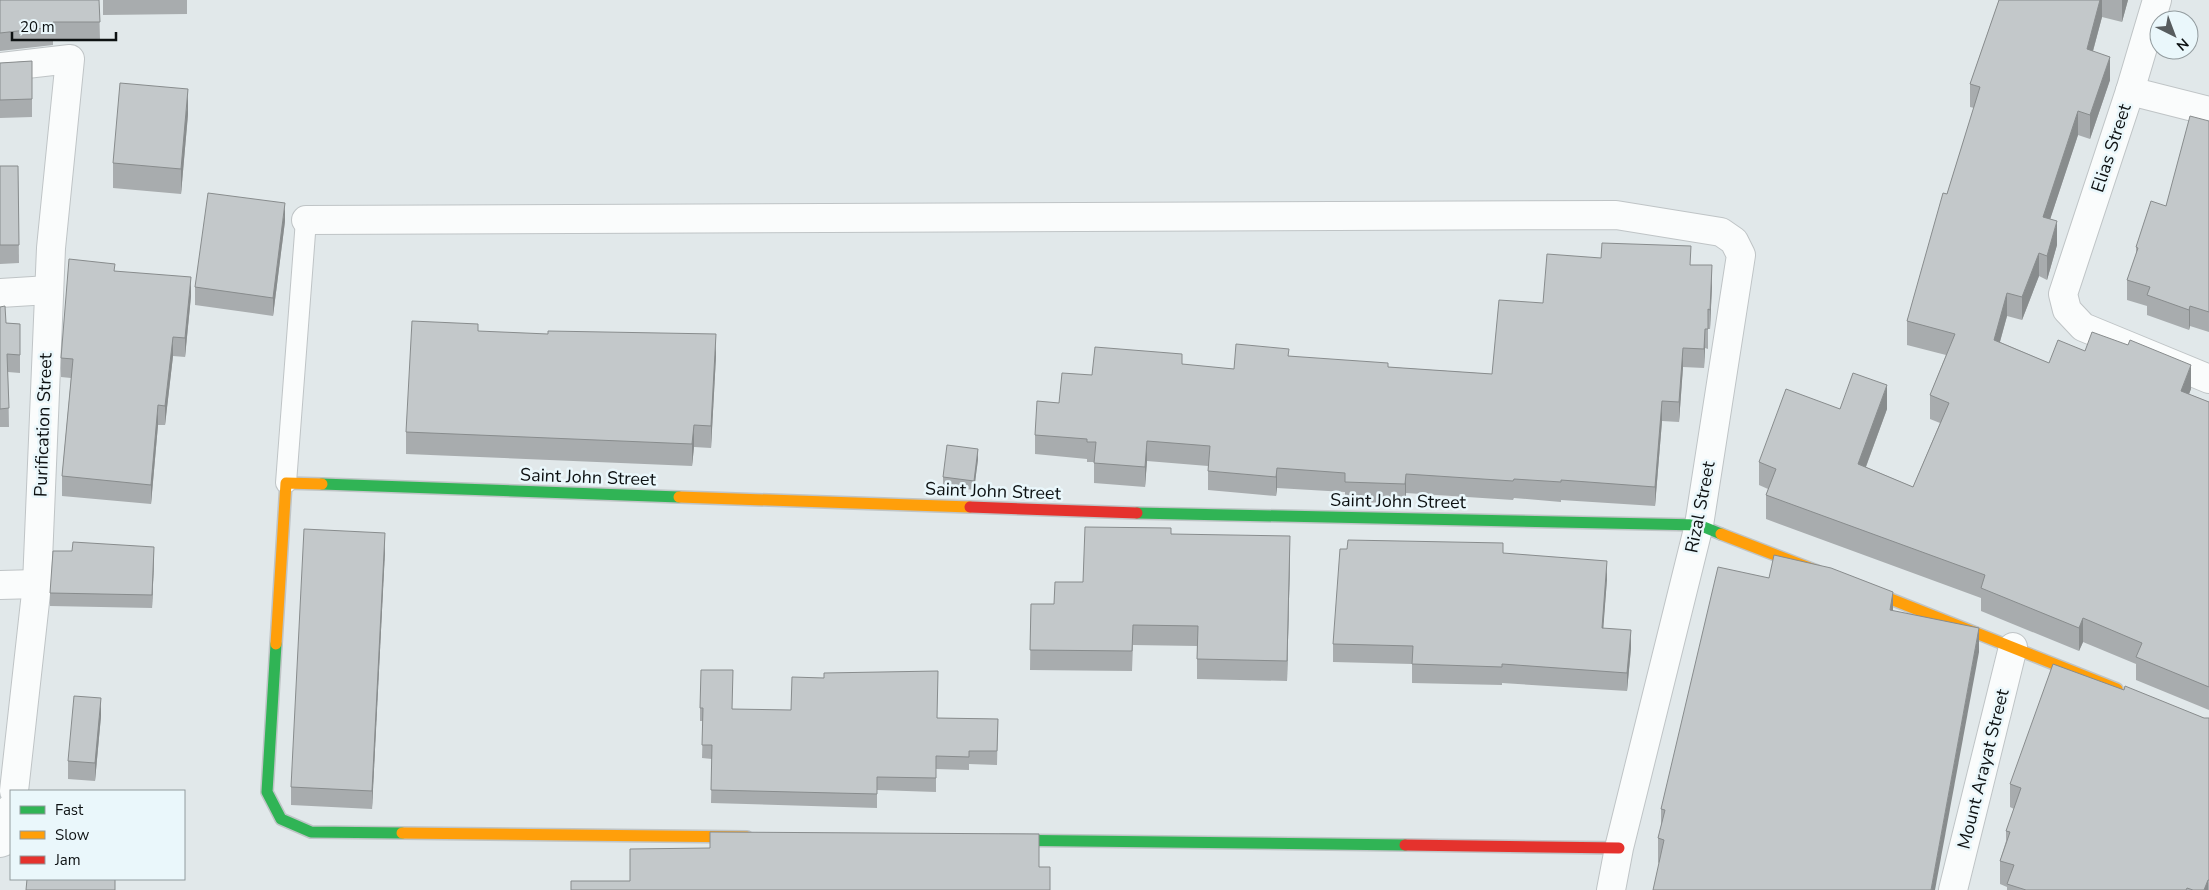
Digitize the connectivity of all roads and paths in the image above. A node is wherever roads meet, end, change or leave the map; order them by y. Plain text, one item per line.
1 (2157, 0) edge
2 (0, 67) edge
3 (2130, 91) junction
4 (2209, 111) edge
5 (306, 220) joint
6 (49, 290) junction
7 (0, 294) edge
8 (2209, 379) edge
9 (286, 483) junction
10 (1700, 525) junction
11 (1829, 575) edge
12 (1847, 582) edge
13 (37, 584) junction
14 (0, 585) edge
15 (2014, 647) junction
16 (2129, 694) edge
17 (14, 790) edge
18 (10, 812) edge
19 (761, 838) edge
20 (990, 840) edge
21 (2, 843) edge
22 (1620, 848) junction
23 (1611, 890) edge
24 (1953, 890) edge

1 - 3 street, Elias Street
2 - 6 street, Purification Street
3 - 4 street
3 - 8 street, Elias Street
5 - 9 lane
5 - 10 street, Rizal Street
6 - 7 street
6 - 13 street, Purification Street
9 - 10 street, Saint John Street
9 - 19 street
10 - 11 street
10 - 22 street, Rizal Street
12 - 15 street
13 - 14 street
13 - 17 street, Purification Street
15 - 16 street
15 - 24 street, Mount Arayat Street
18 - 21 street
20 - 22 street
22 - 23 street, Rizal Street

